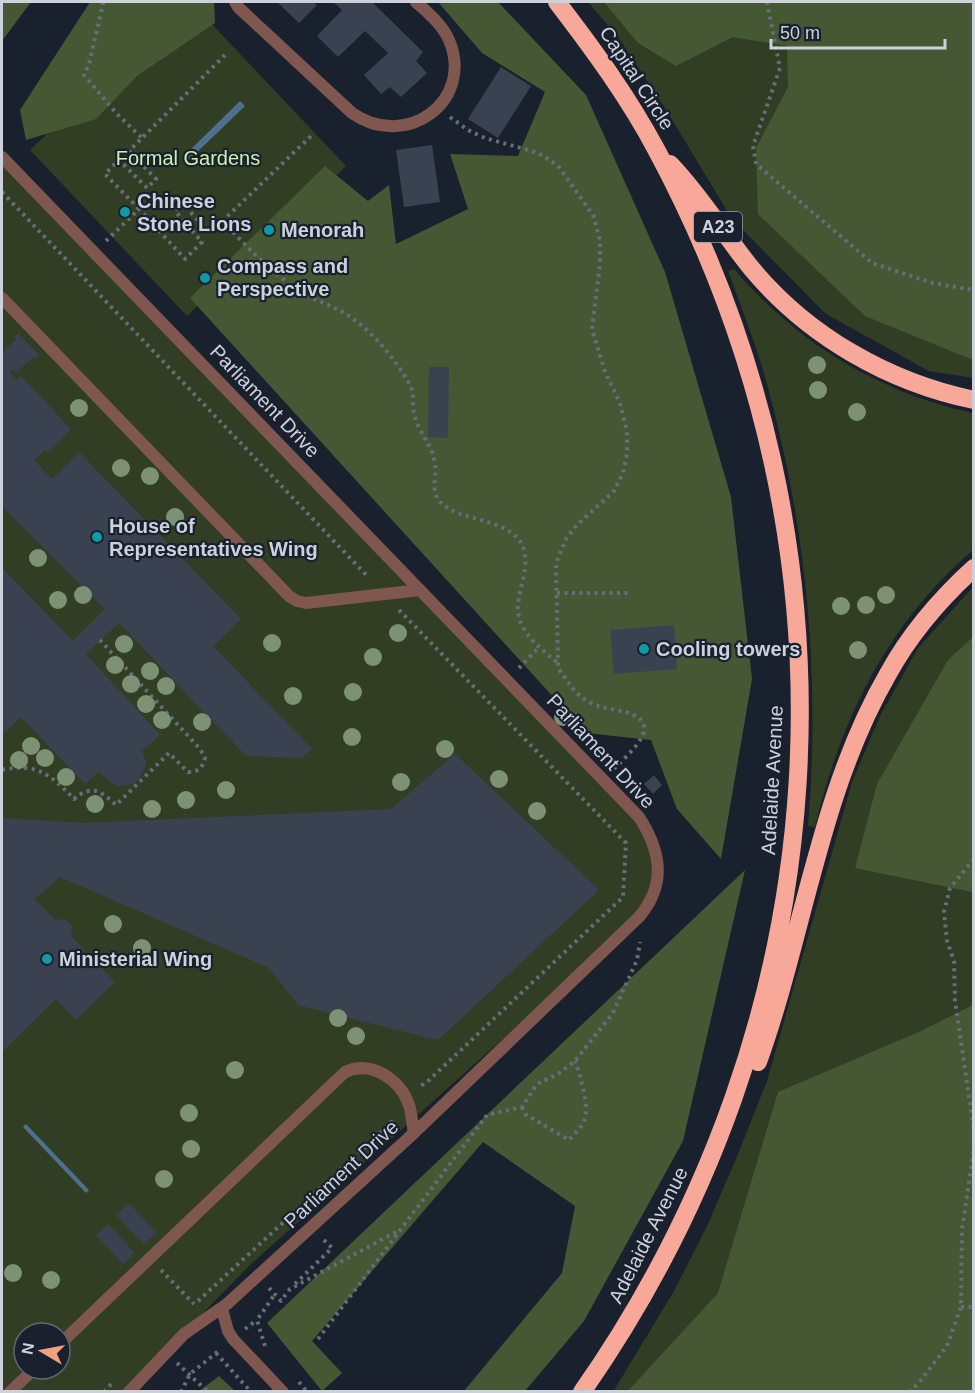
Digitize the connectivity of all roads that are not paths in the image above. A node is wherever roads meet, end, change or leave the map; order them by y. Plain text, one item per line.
1 (235, 2) edge
2 (416, 2) edge
3 (557, 2) edge
4 (656, 150) junction
5 (2, 157) edge
6 (2, 298) edge
7 (974, 400) edge
8 (974, 568) edge
9 (420, 590) junction
10 (729, 1115) junction
11 (414, 1133) junction
12 (222, 1308) junction
13 (72, 1332) edge
14 (21, 1381) edge
15 (10, 1392) edge
16 (129, 1392) edge
17 (283, 1392) edge
18 (582, 1392) edge

1 - 2 street
3 - 4 highway, Capital Circle / A23
4 - 7 highway, A23
4 - 10 highway, Adelaide Avenue
5 - 9 street, Parliament Drive
6 - 9 street
8 - 10 highway
9 - 11 street, Parliament Drive
10 - 18 highway, Adelaide Avenue
11 - 12 street, Parliament Drive
11 - 13 street
12 - 16 street, Parliament Drive
12 - 17 street
14 - 15 street

